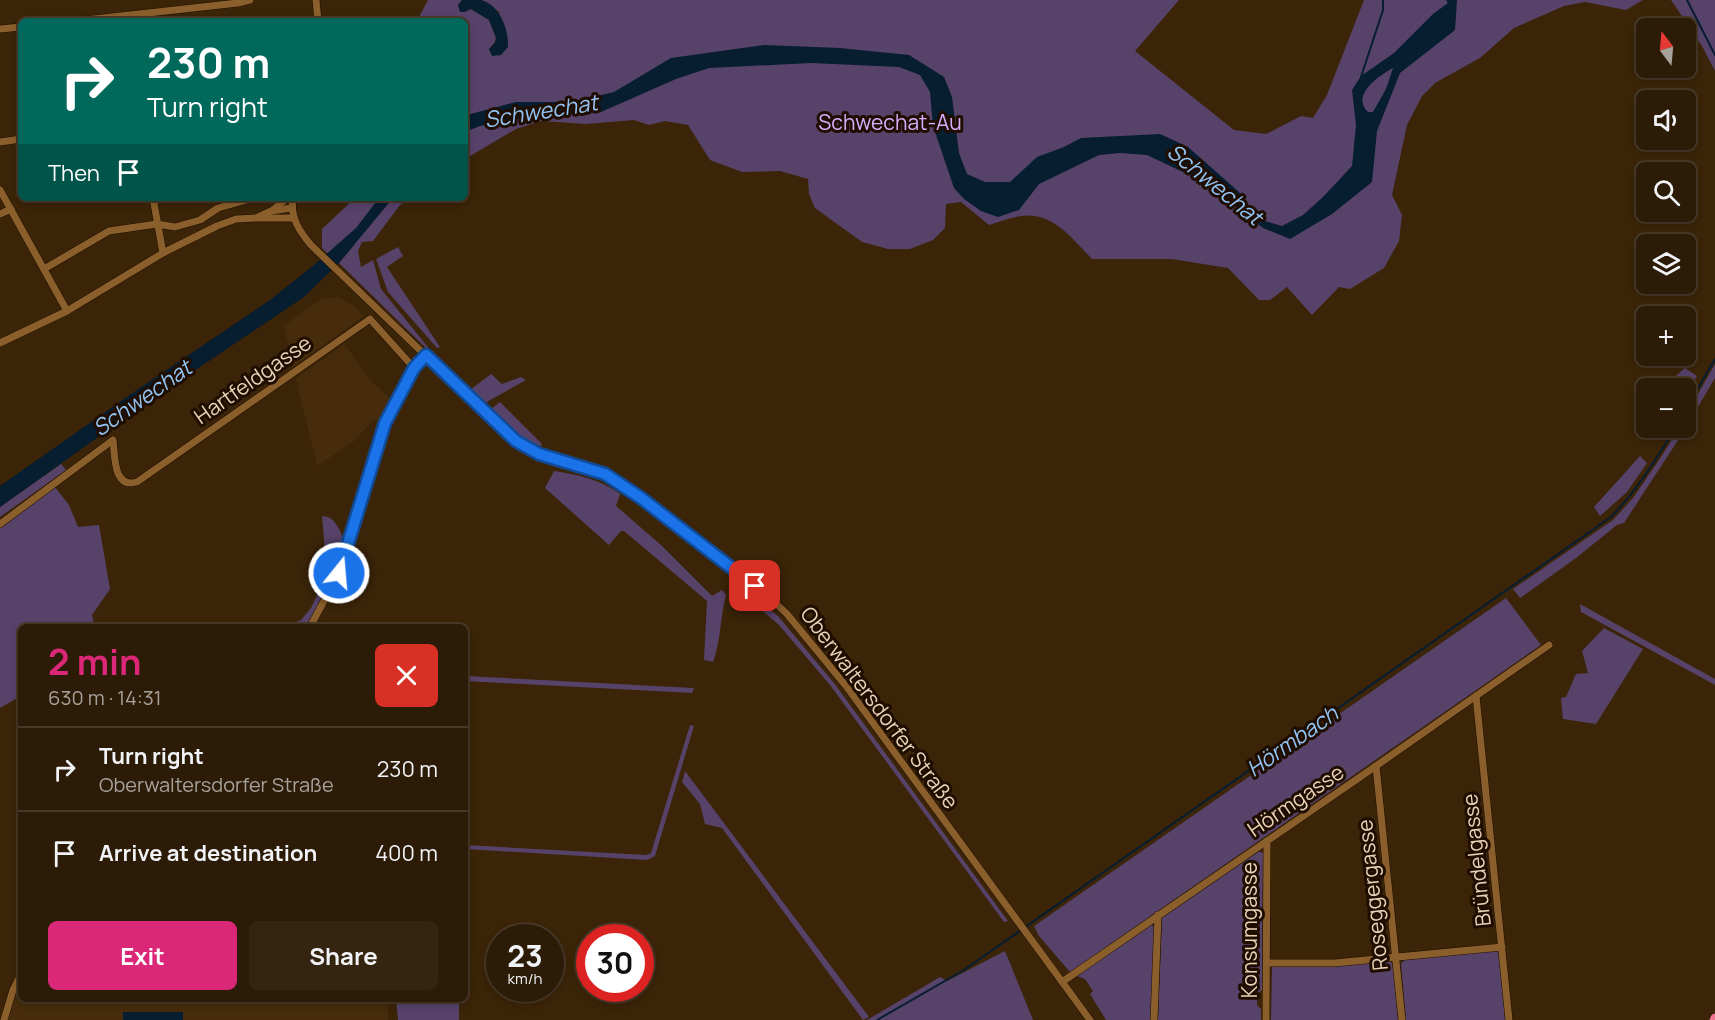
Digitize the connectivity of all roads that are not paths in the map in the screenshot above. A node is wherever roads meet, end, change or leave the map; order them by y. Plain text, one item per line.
1 (250, 0) edge
2 (316, 0) edge
3 (130, 18) edge
4 (318, 18) edge
5 (18, 27) edge
6 (0, 29) edge
7 (18, 139) edge
8 (0, 142) edge
9 (0, 190) edge
10 (153, 201) edge
11 (243, 201) edge
12 (283, 201) edge
13 (292, 201) edge
14 (291, 208) junction
15 (11, 209) junction
16 (271, 211) junction
17 (0, 214) edge
18 (256, 218) junction
19 (294, 218) junction
20 (157, 224) junction
21 (163, 253) junction
22 (44, 269) junction
23 (67, 312) junction
24 (0, 344) edge
25 (426, 355) junction
26 (414, 368) junction
27 (0, 524) edge
28 (312, 624) edge
29 (1549, 645) dead end
30 (1476, 696) junction
31 (1376, 766) junction
32 (1267, 841) junction
33 (1158, 915) junction
34 (1502, 947) junction
35 (1396, 958) junction
36 (1267, 963) junction
37 (18, 980) edge
38 (1062, 982) junction
39 (4, 1020) edge
40 (1090, 1020) edge
41 (1154, 1020) edge
42 (1266, 1020) edge
43 (1402, 1020) edge
44 (1509, 1020) edge

1 - 3 street
2 - 4 street
5 - 6 street
7 - 8 street
9 - 15 street
10 - 20 street
11 - 20 street
12 - 16 street
13 - 14 street
14 - 16 street
14 - 19 street, Oberwaltersdorfer Straße
15 - 17 street
15 - 22 street
16 - 18 street
18 - 19 street
18 - 21 street
19 - 25 street, Oberwaltersdorfer Straße
20 - 21 street
20 - 22 street
21 - 23 street
22 - 23 street
23 - 24 street
25 - 26 street
25 - 38 street, Oberwaltersdorfer Straße
26 - 27 street, Hartfeldgasse
26 - 28 street
29 - 30 street, Hörmgasse
30 - 31 street, Hörmgasse
30 - 34 street, Bründelgasse
31 - 32 street, Hörmgasse
31 - 35 street, Roseggergasse
32 - 33 street, Hörmgasse
32 - 36 street, Konsumgasse
33 - 38 street, Hörmgasse
33 - 41 street
34 - 35 street
34 - 44 street, Bründelgasse
35 - 36 street
35 - 43 street, Roseggergasse
36 - 42 street, Konsumgasse
37 - 39 street
38 - 40 street, Oberwaltersdorfer Straße

